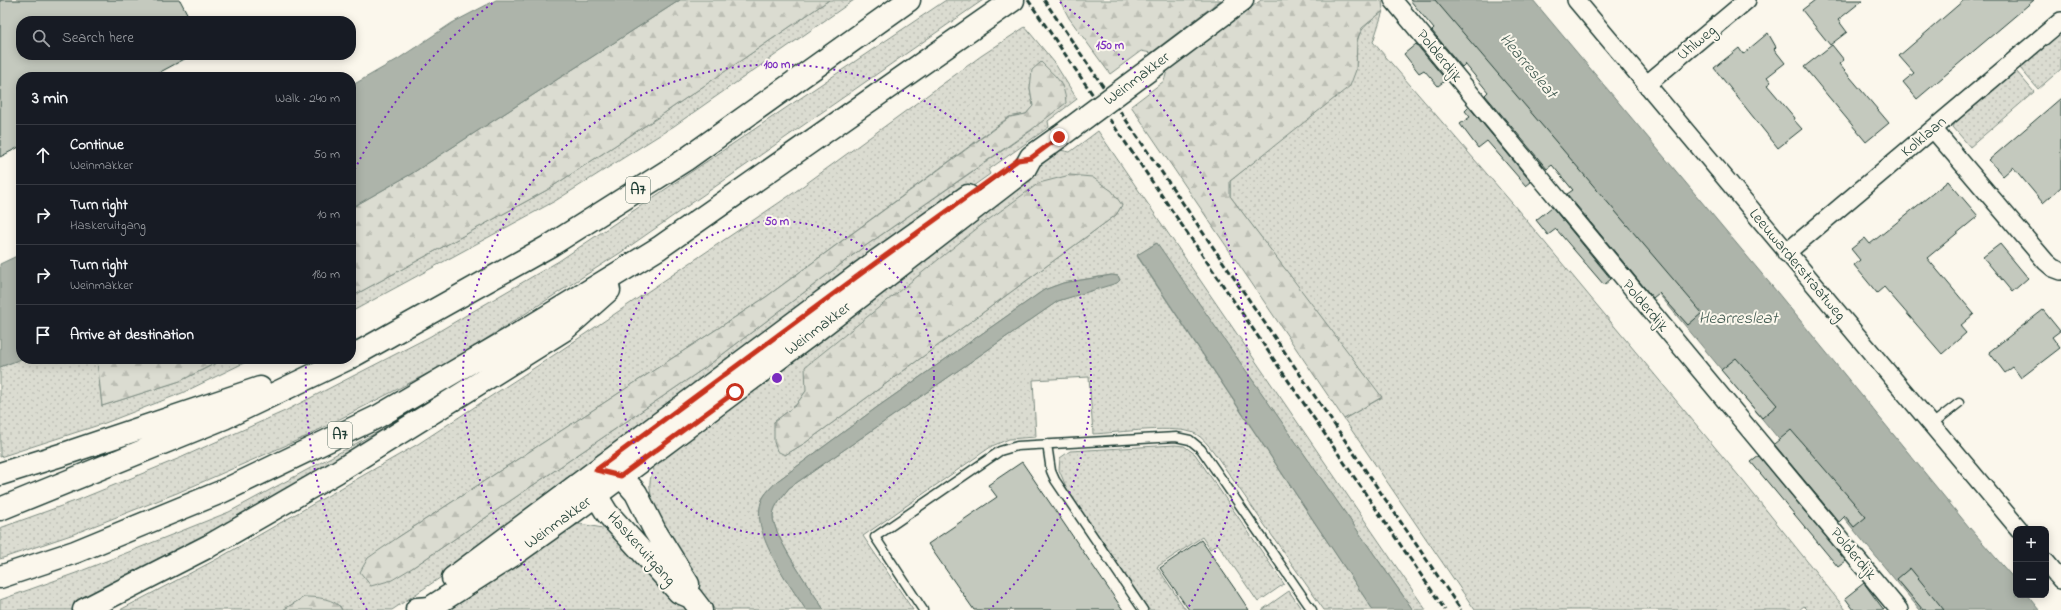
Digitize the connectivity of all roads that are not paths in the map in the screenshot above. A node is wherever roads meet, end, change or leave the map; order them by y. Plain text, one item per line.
1 (909, 0) edge
2 (1013, 0) edge
3 (1242, 0) edge
4 (1393, 0) edge
5 (1576, 0) edge
6 (1747, 0) edge
7 (2061, 21) edge
8 (1646, 85) junction
9 (1934, 130) junction
10 (1031, 158) junction
11 (659, 248) junction
12 (1786, 253) junction
13 (2061, 271) edge
14 (356, 354) edge
15 (331, 364) edge
16 (336, 364) edge
17 (1959, 403) dead end
18 (1931, 425) junction
19 (1047, 444) junction
20 (596, 470) junction
21 (0, 474) edge
22 (621, 476) junction
23 (596, 495) junction
24 (0, 509) edge
25 (2015, 526) edge
26 (2049, 566) edge
27 (0, 577) edge
28 (2061, 580) edge
29 (696, 603) edge
30 (84, 610) edge
31 (417, 610) edge
32 (923, 610) edge
33 (1143, 610) edge
34 (1312, 610) edge
35 (1899, 610) edge

1 - 14 main road, A7
2 - 11 main road, A7
3 - 10 main road, Weinmakker, bridge
4 - 35 street, Polderdijk
5 - 8 street, Leeuwarderstraatweg
6 - 8 street, Uhlweg
7 - 9 street, Kolklaan
8 - 12 street, Leeuwarderstraatweg
9 - 12 street, Kolklaan
9 - 13 street
10 - 20 main road, Weinmakker
10 - 22 main road, Weinmakker
11 - 27 main road, A7
11 - 30 main road, A7
12 - 18 street, Leeuwarderstraatweg
15 - 21 main road, A7
16 - 24 main road, A7
17 - 18 lane
18 - 25 street, Leeuwarderstraatweg
19 - 32 lane
19 - 33 lane
19 - 34 lane
20 - 22 main road
20 - 23 main road, Haskeruitgang
20 - 31 main road, Weinmakker
22 - 23 main road, Weinmakker
22 - 29 main road, Haskeruitgang
23 - 29 main road, Haskeruitgang
23 - 31 main road, Weinmakker
26 - 28 street

